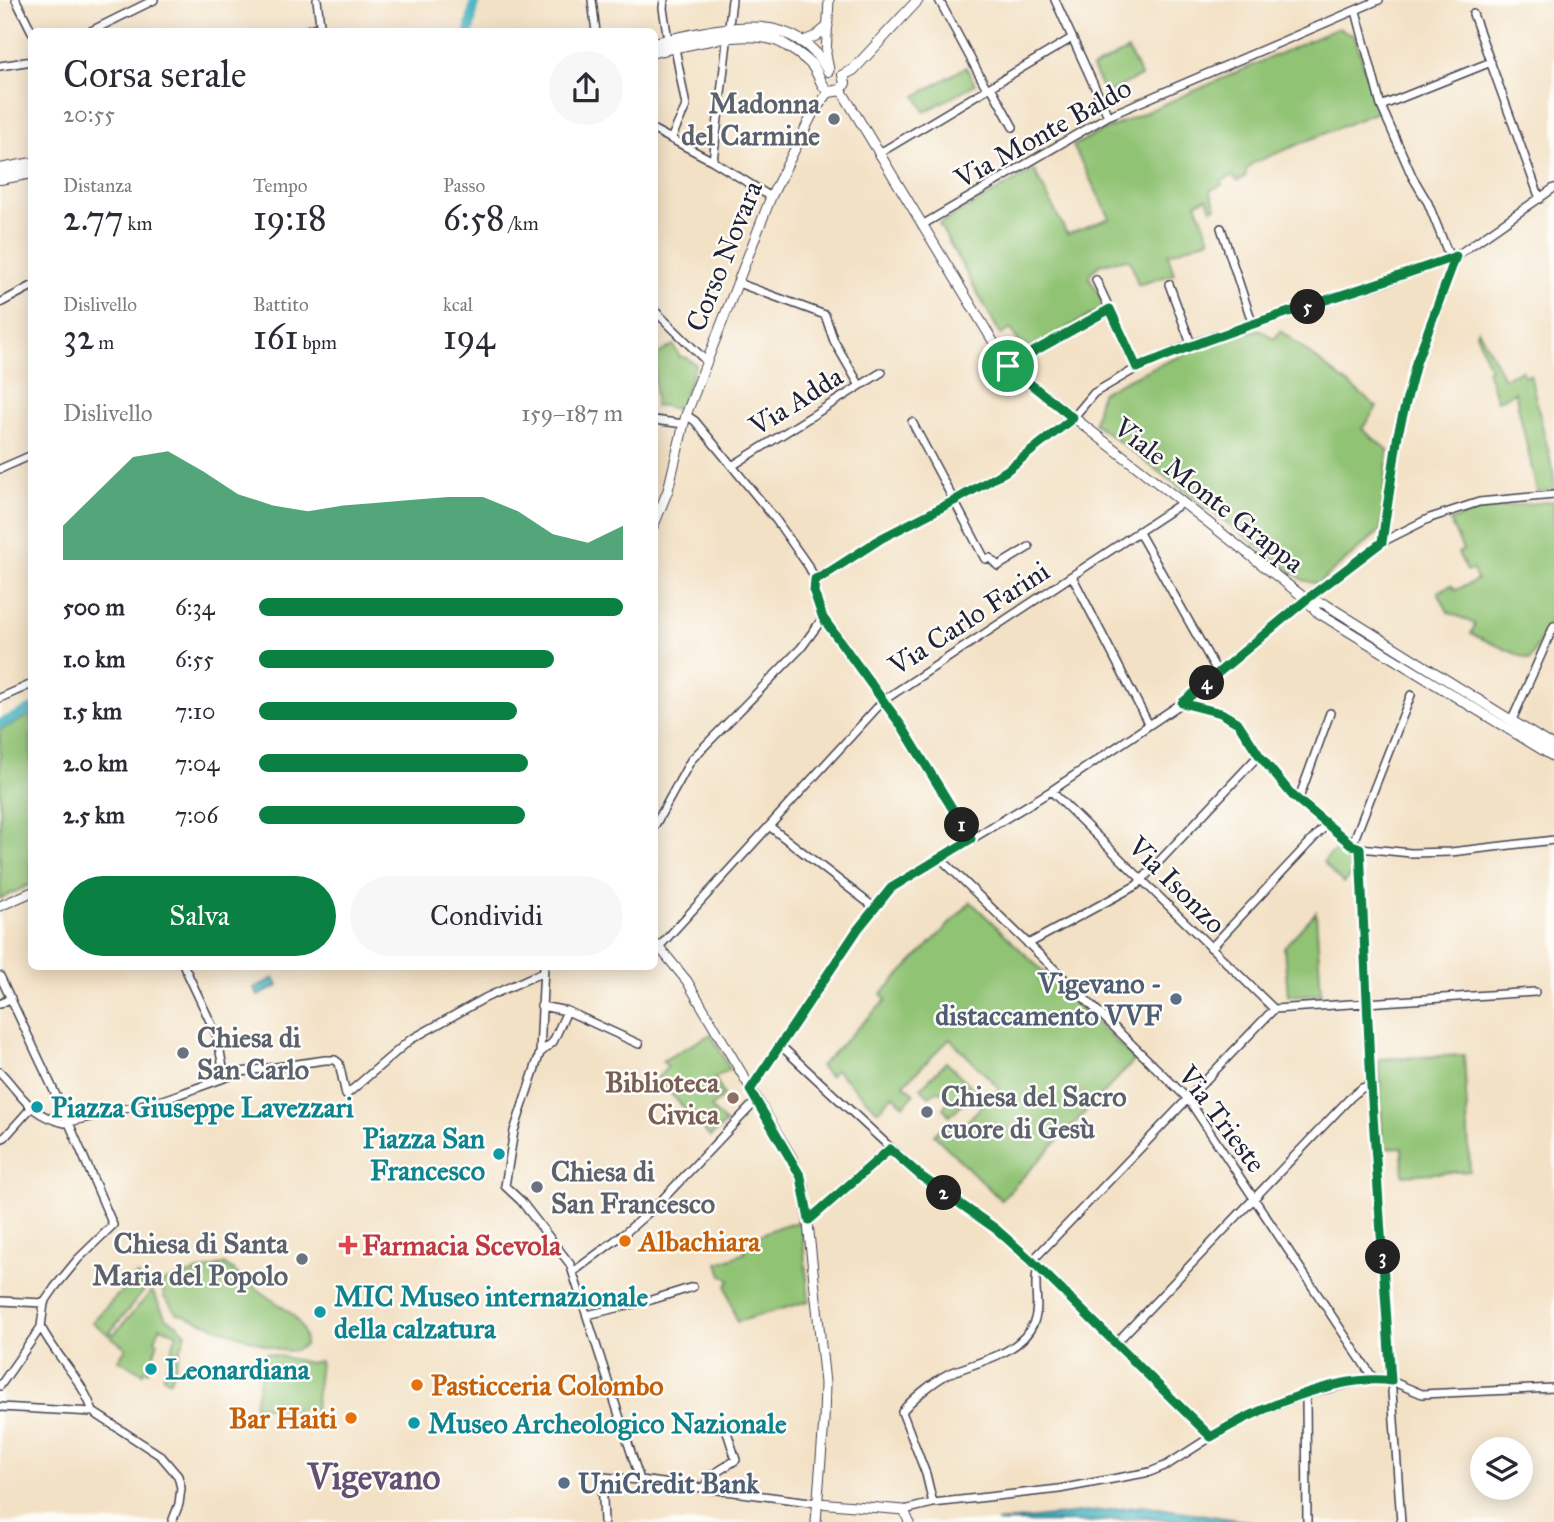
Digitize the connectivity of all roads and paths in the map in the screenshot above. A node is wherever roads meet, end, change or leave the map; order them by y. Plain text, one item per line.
1 (16, 0) edge
2 (153, 0) edge
3 (317, 0) edge
4 (592, 0) edge
5 (664, 0) edge
6 (732, 0) edge
7 (829, 0) edge
8 (918, 0) edge
9 (939, 0) edge
10 (1055, 0) edge
11 (1380, 0) edge
12 (1356, 11) junction
13 (1474, 14) dead end
14 (828, 26) junction
15 (30, 28) edge
16 (97, 28) edge
17 (320, 28) edge
18 (596, 28) edge
19 (729, 33) junction
20 (1072, 38) junction
21 (801, 42) junction
22 (658, 43) edge
23 (672, 44) junction
24 (658, 50) edge
25 (28, 62) edge
26 (1491, 62) junction
27 (0, 66) edge
28 (826, 73) junction
29 (843, 75) junction
30 (989, 88) junction
31 (841, 90) junction
32 (829, 92) junction
33 (1381, 106) junction
34 (1108, 116) junction
35 (1013, 127) dead end
36 (658, 132) edge
37 (671, 139) junction
38 (878, 155) junction
39 (713, 161) junction
40 (28, 164) edge
41 (0, 169) edge
42 (28, 174) edge
43 (0, 179) edge
44 (1554, 188) edge
45 (771, 197) junction
46 (1539, 199) junction
47 (922, 225) junction
48 (1222, 228) dead end
49 (1453, 257) junction
50 (1096, 280) dead end
51 (738, 283) junction
52 (1169, 284) dead end
53 (28, 288) edge
54 (0, 303) edge
55 (1110, 309) junction
56 (658, 314) edge
57 (1253, 324) junction
58 (1191, 344) junction
59 (706, 361) junction
60 (1008, 366) junction
61 (1137, 368) junction
62 (882, 372) dead end
63 (860, 386) junction
64 (1073, 418) junction
65 (685, 419) junction
66 (658, 421) edge
67 (912, 422) dead end
68 (28, 457) edge
69 (732, 466) junction
70 (0, 468) edge
71 (1554, 495) edge
72 (954, 501) junction
73 (1181, 503) junction
74 (658, 515) edge
75 (1138, 531) junction
76 (1382, 542) junction
77 (1029, 547) dead end
78 (1072, 576) junction
79 (815, 579) junction
80 (1307, 599) junction
81 (823, 618) junction
82 (1554, 626) edge
83 (1218, 673) junction
84 (28, 686) edge
85 (1411, 695) dead end
86 (0, 698) edge
87 (884, 700) junction
88 (1182, 703) junction
89 (1329, 713) dead end
90 (1512, 720) junction
91 (1149, 725) junction
92 (1554, 747) edge
93 (1259, 755) junction
94 (1554, 757) edge
95 (1051, 791) junction
96 (1298, 801) junction
97 (658, 820) edge
98 (1327, 824) junction
99 (769, 826) junction
100 (971, 839) junction
101 (1554, 840) edge
102 (1356, 846) junction
103 (940, 858) junction
104 (1143, 879) junction
105 (28, 894) edge
106 (0, 906) edge
107 (875, 908) junction
108 (1028, 944) junction
109 (658, 945) edge
110 (658, 947) edge
111 (1211, 948) junction
112 (186, 970) edge
113 (542, 970) edge
114 (544, 970) edge
115 (0, 976) edge
116 (1535, 992) dead end
117 (11, 998) junction
118 (1367, 1003) junction
119 (0, 1004) edge
120 (541, 1006) junction
121 (1274, 1009) junction
122 (566, 1011) junction
123 (639, 1044) dead end
124 (781, 1046) junction
125 (540, 1053) junction
126 (0, 1072) edge
127 (225, 1079) junction
128 (1371, 1086) junction
129 (750, 1090) junction
130 (1188, 1099) junction
131 (757, 1100) junction
132 (28, 1111) junction
133 (69, 1123) junction
134 (0, 1139) edge
135 (890, 1149) junction
136 (1255, 1197) junction
137 (809, 1220) junction
138 (1035, 1265) junction
139 (573, 1272) junction
140 (693, 1287) dead end
141 (0, 1301) edge
142 (44, 1303) junction
143 (587, 1315) junction
144 (41, 1327) junction
145 (1116, 1343) junction
146 (1373, 1378) junction
147 (1391, 1381) junction
148 (0, 1386) edge
149 (1554, 1388) edge
150 (1306, 1394) junction
151 (0, 1407) edge
152 (93, 1412) junction
153 (727, 1432) dead end
154 (1211, 1437) junction
155 (640, 1480) junction
156 (703, 1488) junction
157 (818, 1503) junction
158 (933, 1503) junction
159 (904, 1510) junction
160 (172, 1522) edge
161 (604, 1522) edge
162 (816, 1522) edge
163 (909, 1522) edge
164 (1307, 1522) edge
165 (1401, 1522) edge

1 - 15 street
2 - 16 street
3 - 17 street
4 - 18 street
5 - 23 street
6 - 19 street
7 - 14 street
8 - 29 main road
9 - 30 street
10 - 20 street
11 - 12 street, Via Monte Baldo
12 - 33 street
12 - 34 street, Via Monte Baldo
13 - 26 street
14 - 21 street
14 - 28 street
19 - 21 main road
19 - 23 main road
19 - 28 main road
19 - 39 street
20 - 30 street
20 - 34 street
21 - 28 main road
22 - 23 main road
23 - 24 main road
23 - 37 street
25 - 27 street
26 - 33 street
26 - 46 street
28 - 29 main road
28 - 32 main road
29 - 31 main road
30 - 35 street
30 - 38 street
31 - 32 main road
31 - 38 street, Viale Monte Grappa
32 - 45 street, Corso Novara
33 - 49 street
34 - 47 street, Via Monte Baldo
36 - 37 street
37 - 39 street
38 - 47 street, Viale Monte Grappa
39 - 45 street
40 - 41 main road
42 - 43 main road
44 - 46 street
45 - 51 street, Corso Novara
46 - 49 street
47 - 60 street, Viale Monte Grappa
48 - 57 street
49 - 57 street
49 - 76 street
50 - 55 street
51 - 59 street, Corso Novara
51 - 63 street
52 - 58 street
53 - 54 street
55 - 60 street
55 - 61 street
56 - 59 street
57 - 58 street
58 - 61 street
59 - 65 street, Corso Novara
60 - 64 street, Viale Monte Grappa
61 - 64 street
62 - 63 street, Via Adda
63 - 69 street, Via Adda
64 - 72 street
64 - 73 street, Viale Monte Grappa
65 - 66 street
65 - 69 street
65 - 74 street, Corso Novara
67 - 72 street
68 - 70 street
69 - 79 street
71 - 76 street
72 - 77 street
72 - 79 street
73 - 75 street, Via Carlo Farini
73 - 80 street, Viale Monte Grappa
75 - 78 street, Via Carlo Farini
75 - 83 street
76 - 80 street
78 - 87 street, Via Carlo Farini
78 - 91 street
79 - 81 street
80 - 83 street
80 - 90 street, Viale Monte Grappa
80 - 94 street, Viale Monte Grappa
81 - 87 street
81 - 97 street
82 - 90 street
83 - 88 street
84 - 86 street
85 - 102 street
87 - 99 street, Via Carlo Farini
87 - 100 street
88 - 91 street
88 - 93 street
89 - 96 street
90 - 92 street, Viale Monte Grappa
91 - 95 street
93 - 96 street
93 - 104 street
95 - 100 street
95 - 104 street, Via Isonzo
96 - 98 street
98 - 102 street
98 - 111 street
99 - 107 street
99 - 109 street, Via Carlo Farini
100 - 103 street
101 - 102 street
102 - 118 street
103 - 107 street
103 - 108 street, Via Trieste
104 - 108 street
104 - 111 street, Via Isonzo
105 - 106 street
107 - 124 street
108 - 130 street, Via Trieste
110 - 129 street
111 - 121 street, Via Isonzo
112 - 127 street
113 - 127 street
114 - 120 street
115 - 117 street
116 - 118 street
117 - 119 street
117 - 133 street
118 - 121 street
118 - 128 street
120 - 122 street
120 - 125 street
121 - 130 street
122 - 123 street
122 - 125 street
124 - 129 street
124 - 135 street
125 - 139 street
126 - 132 street
127 - 133 street
128 - 136 street
128 - 147 street
129 - 131 street
130 - 136 street, Via Trieste
130 - 138 street
131 - 137 street
131 - 139 street
132 - 133 street
132 - 134 street
133 - 142 street
135 - 137 street
135 - 138 street
136 - 145 street
136 - 146 street, Via Trieste
137 - 157 street
138 - 145 street
138 - 158 street
139 - 143 street
140 - 143 street
141 - 142 street
142 - 144 street
143 - 155 street
144 - 148 street
144 - 152 street
145 - 154 street
146 - 147 street
146 - 150 street
147 - 149 street
147 - 165 street
150 - 154 street
150 - 164 street
151 - 152 street
152 - 160 street
153 - 156 street
154 - 158 street
155 - 156 street
155 - 161 street
156 - 157 street
157 - 159 street
157 - 162 street
158 - 159 street
159 - 163 street

